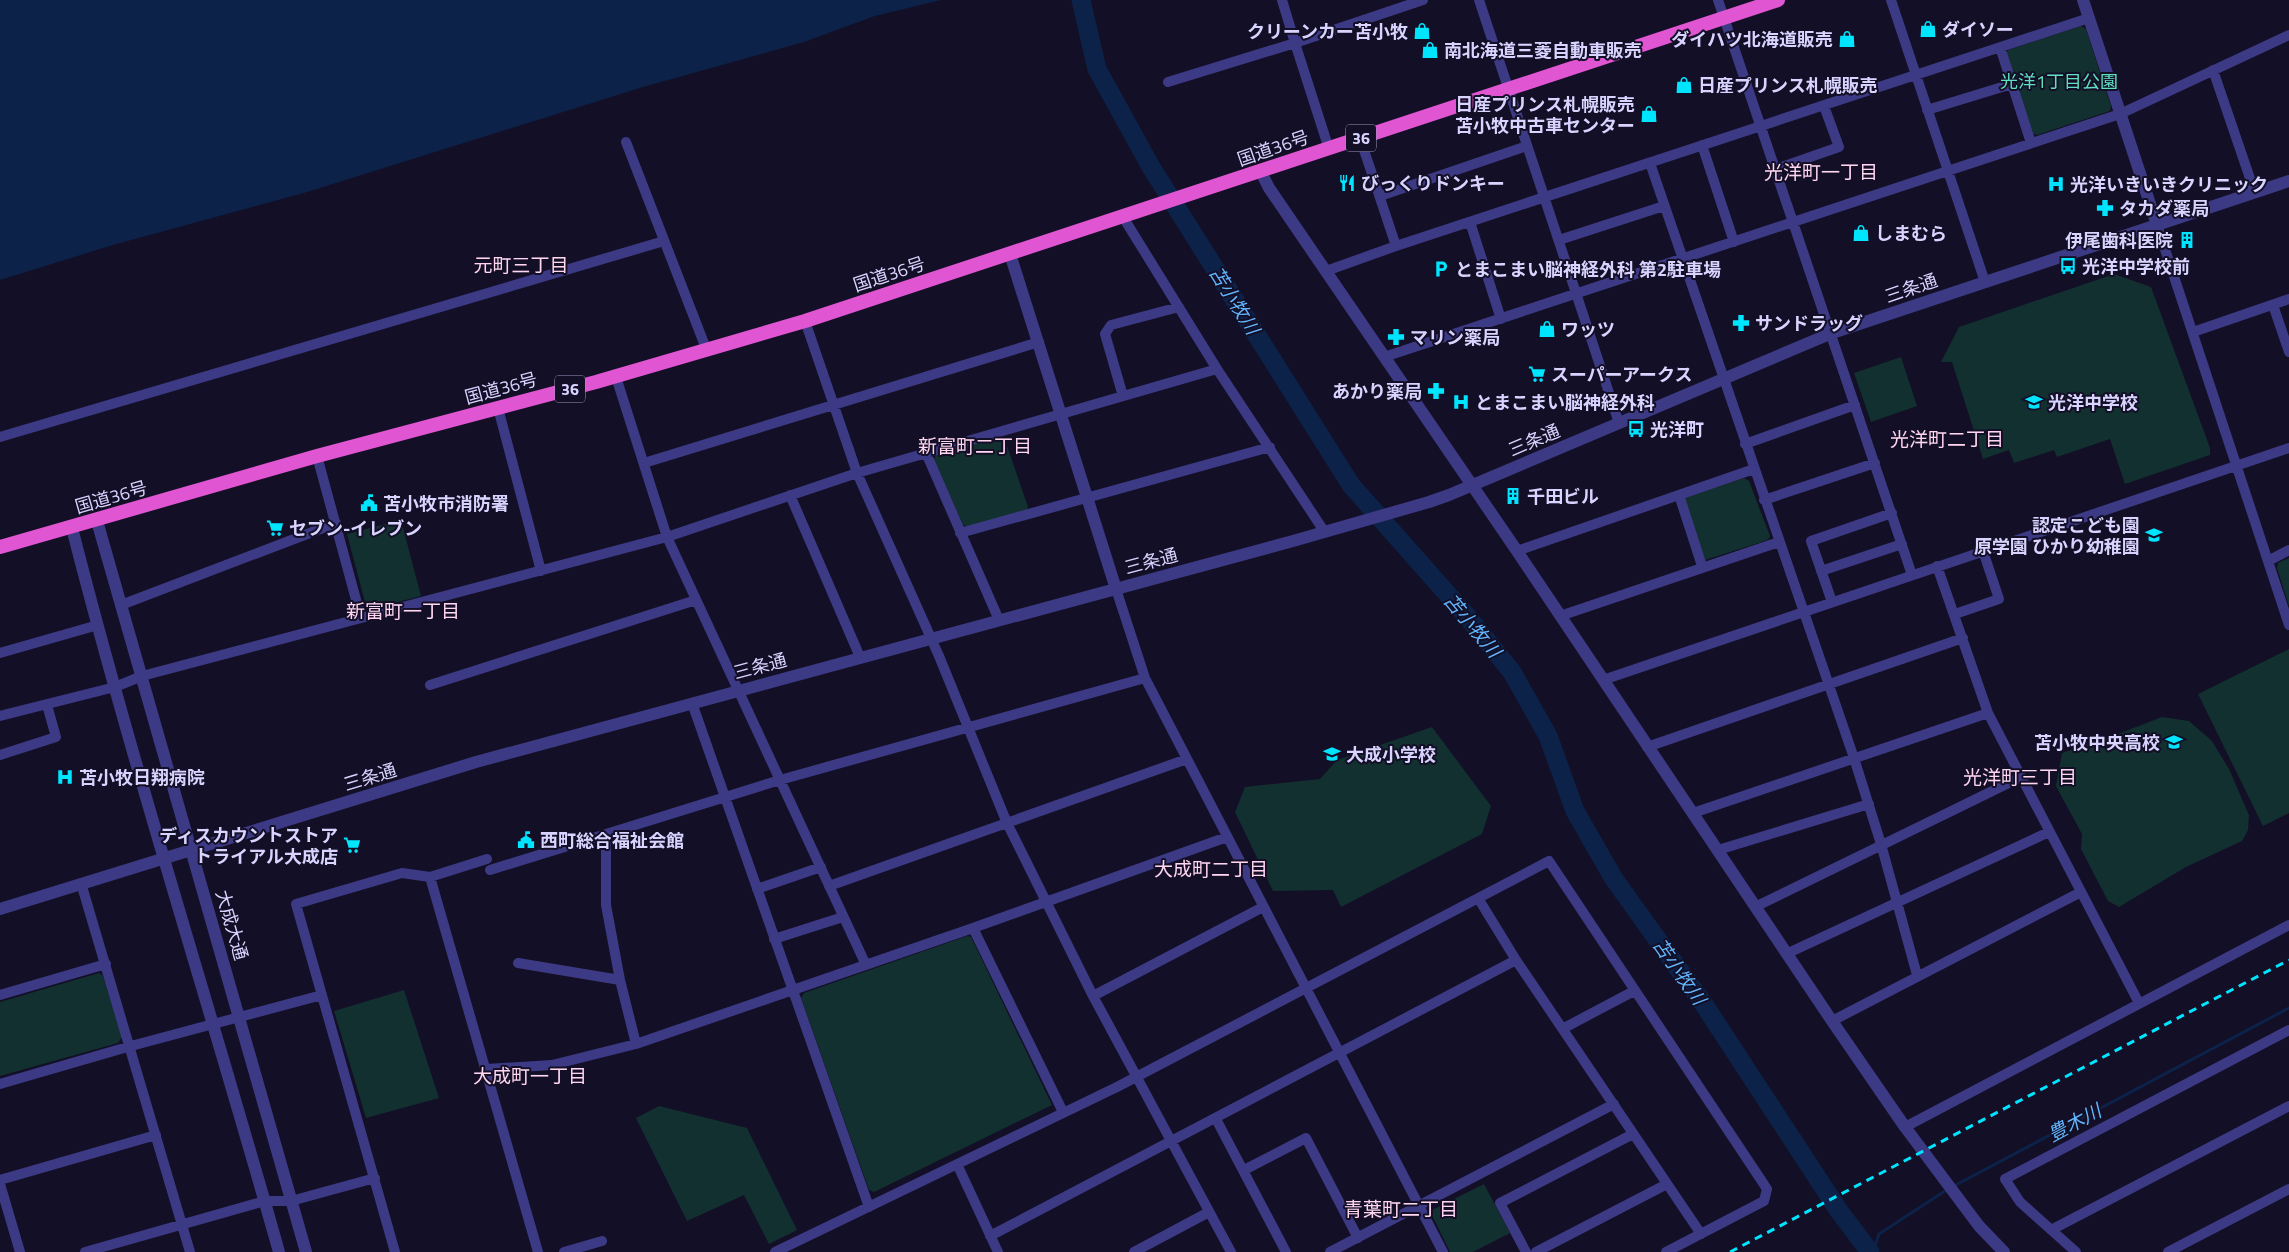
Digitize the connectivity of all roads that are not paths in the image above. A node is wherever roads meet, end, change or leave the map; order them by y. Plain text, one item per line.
1 (1282, 0) edge
2 (1423, 0) edge
3 (1479, 0) edge
4 (1718, 0) edge
5 (1778, 0) edge
6 (1891, 0) edge
7 (2083, 0) edge
8 (1724, 18) junction
9 (2088, 18) junction
10 (2289, 35) edge
11 (1295, 43) junction
12 (2000, 47) junction
13 (2213, 70) junction
14 (1916, 76) junction
15 (1168, 82) dead end
16 (2012, 84) junction
17 (1508, 90) junction
18 (1824, 106) junction
19 (1926, 110) junction
20 (2120, 114) junction
21 (1761, 126) junction
22 (1360, 138) junction
23 (626, 142) dead end
24 (2031, 143) junction
25 (1702, 145) junction
26 (1527, 146) junction
27 (1329, 149) junction
28 (1650, 163) junction
29 (1776, 169) junction
30 (1947, 171) junction
31 (1260, 172) junction
32 (2289, 181) edge
33 (2255, 193) junction
34 (1380, 196) junction
35 (1545, 197) junction
36 (1664, 206) junction
37 (1129, 215) junction
38 (1470, 222) junction
39 (1794, 222) junction
40 (2156, 225) junction
41 (1559, 240) junction
42 (664, 241) junction
43 (1734, 242) junction
44 (1396, 246) junction
45 (1010, 254) junction
46 (1682, 259) junction
47 (1326, 272) junction
48 (1985, 282) junction
49 (1576, 294) junction
50 (2289, 299) edge
51 (2274, 305) junction
52 (1179, 307) junction
53 (1501, 319) junction
54 (805, 321) junction
55 (2193, 332) junction
56 (1832, 333) junction
57 (1039, 342) junction
58 (707, 351) junction
59 (2289, 352) edge
60 (1384, 357) junction
61 (1217, 369) junction
62 (616, 376) junction
63 (1722, 379) junction
64 (1123, 396) junction
65 (833, 405) junction
66 (1856, 405) junction
67 (498, 408) junction
68 (1061, 414) junction
69 (1619, 423) junction
70 (0, 437) edge
71 (1745, 444) junction
72 (1270, 447) junction
73 (2289, 448) edge
74 (926, 453) junction
75 (317, 456) junction
76 (1875, 463) junction
77 (644, 464) junction
78 (2237, 466) junction
79 (1754, 469) junction
80 (857, 473) junction
81 (1471, 486) junction
82 (790, 495) junction
83 (1679, 495) junction
84 (1088, 499) junction
85 (1764, 500) junction
86 (1892, 514) junction
87 (97, 521) junction
88 (336, 523) junction
89 (72, 528) junction
90 (1324, 531) junction
91 (960, 533) junction
92 (668, 537) junction
93 (1779, 542) junction
94 (1902, 544) junction
95 (0, 547) edge
96 (2289, 550) edge
97 (1517, 551) junction
98 (1983, 551) junction
99 (2268, 561) junction
100 (1702, 566) junction
101 (1937, 566) junction
102 (541, 571) junction
103 (1821, 571) junction
104 (1912, 575) junction
105 (1116, 589) junction
106 (696, 600) junction
107 (1832, 602) junction
108 (121, 606) junction
109 (1803, 612) junction
110 (1954, 614) junction
111 (1560, 616) junction
112 (361, 618) junction
113 (999, 620) junction
114 (98, 625) junction
115 (2289, 625) edge
116 (930, 638) junction
117 (1963, 638) junction
118 (0, 652) edge
119 (860, 658) junction
120 (142, 676) junction
121 (1144, 678) junction
122 (1603, 680) junction
123 (430, 684) dead end
124 (1829, 685) junction
125 (115, 687) junction
126 (738, 690) junction
127 (692, 703) junction
128 (47, 705) junction
129 (1988, 713) junction
130 (0, 716) edge
131 (968, 728) junction
132 (1647, 747) junction
133 (0, 755) edge
134 (1854, 758) junction
135 (1187, 760) junction
136 (2021, 777) junction
137 (780, 780) junction
138 (725, 797) junction
139 (1869, 804) junction
140 (1693, 813) junction
141 (1007, 823) junction
142 (2049, 832) junction
143 (606, 834) junction
144 (1227, 837) junction
145 (1882, 844) junction
146 (191, 850) junction
147 (1718, 850) junction
148 (163, 858) junction
149 (487, 859) dead end
150 (821, 867) junction
151 (490, 870) dead end
152 (430, 877) junction
153 (81, 883) junction
154 (829, 886) junction
155 (757, 890) junction
156 (2081, 892) junction
157 (1478, 898) junction
158 (1045, 902) junction
159 (1898, 902) junction
160 (1263, 907) junction
161 (1755, 907) junction
162 (0, 909) edge
163 (843, 916) junction
164 (2289, 925) edge
165 (973, 928) junction
166 (774, 939) junction
167 (1786, 954) junction
168 (1516, 960) junction
169 (518, 963) dead end
170 (106, 964) junction
171 (866, 965) junction
172 (1918, 976) junction
173 (620, 980) junction
174 (1304, 988) junction
175 (793, 991) junction
176 (1634, 991) junction
177 (0, 995) edge
178 (322, 995) junction
179 (1093, 996) junction
180 (2139, 1003) junction
181 (241, 1018) junction
182 (1832, 1021) junction
183 (214, 1024) junction
184 (1564, 1028) junction
185 (2289, 1030) edge
186 (636, 1044) junction
187 (131, 1046) junction
188 (1340, 1054) junction
189 (487, 1069) junction
190 (1136, 1077) junction
191 (0, 1084) edge
192 (1614, 1104) junction
193 (2289, 1106) edge
194 (1063, 1112) junction
195 (1216, 1119) junction
196 (1905, 1127) junction
197 (1633, 1134) junction
198 (156, 1135) junction
199 (1171, 1142) junction
200 (957, 1164) junction
201 (1244, 1170) junction
202 (375, 1178) junction
203 (0, 1182) edge
204 (1667, 1184) junction
205 (2289, 1189) edge
206 (291, 1201) junction
207 (265, 1202) junction
208 (869, 1206) junction
209 (1418, 1206) junction
210 (1210, 1212) junction
211 (182, 1224) junction
212 (2051, 1230) junction
213 (1701, 1234) junction
214 (990, 1236) junction
215 (1358, 1238) junction
216 (602, 1241) dead end
217 (104, 1249) edge
218 (20, 1252) edge
219 (85, 1252) edge
220 (190, 1252) edge
221 (279, 1252) edge
222 (306, 1252) edge
223 (395, 1252) edge
224 (538, 1252) edge
225 (564, 1252) edge
226 (775, 1252) edge
227 (998, 1252) edge
228 (1134, 1252) edge
229 (1231, 1252) edge
230 (1286, 1252) edge
231 (1330, 1252) edge
232 (1443, 1252) edge
233 (1526, 1252) edge
234 (1536, 1252) edge
235 (1666, 1252) edge
236 (2004, 1252) edge
237 (2076, 1252) edge
238 (2168, 1252) edge

1 - 11 street
2 - 11 street
3 - 17 street
4 - 8 street
5 - 8 highway, 国道36号 / 36
6 - 14 street
7 - 9 street
8 - 17 highway, 国道36号 / 36
8 - 21 street
9 - 12 street
9 - 20 street
10 - 13 street
11 - 15 street
11 - 27 street
12 - 14 street
12 - 16 street
13 - 20 street
13 - 33 street
14 - 18 street
14 - 19 street
16 - 19 street
16 - 24 street
17 - 22 highway, 国道36号 / 36
17 - 26 street
18 - 21 street
18 - 29 street
19 - 30 street
20 - 24 street
20 - 40 street
21 - 25 street
21 - 29 street
22 - 27 highway, 国道36号 / 36
22 - 34 street
23 - 42 street
24 - 30 street
25 - 28 street
25 - 43 street
26 - 34 street
26 - 35 street
27 - 31 highway, 国道36号 / 36
28 - 35 street
28 - 36 street
29 - 39 street
30 - 39 street
30 - 48 street
31 - 37 highway, 国道36号 / 36
31 - 47 street
32 - 33 street, 三条通
33 - 40 street, 三条通
34 - 44 street
35 - 38 street
35 - 41 street
36 - 41 street
36 - 46 street
37 - 45 highway, 国道36号 / 36
37 - 52 street
38 - 44 street
38 - 53 street
39 - 43 street
39 - 56 street
40 - 48 street, 三条通
40 - 55 street
41 - 49 street
42 - 58 street
42 - 70 street
43 - 46 street
44 - 47 street
45 - 54 highway, 国道36号 / 36
45 - 57 street
46 - 49 street
46 - 63 street
47 - 60 street
48 - 56 street, 三条通
49 - 53 street
49 - 69 street
50 - 51 street
51 - 55 street
51 - 59 street
52 - 61 street
52 - 64 street
53 - 60 street
54 - 58 highway, 国道36号 / 36
54 - 65 street
55 - 78 street
56 - 63 street, 三条通
56 - 66 street
57 - 65 street
57 - 68 street
58 - 62 highway, 国道36号 / 36
60 - 81 street
61 - 64 street
61 - 72 street
62 - 67 highway, 国道36号 / 36
62 - 77 street
63 - 69 street, 三条通
63 - 71 street
64 - 68 street
65 - 77 street
65 - 80 street
66 - 71 street
66 - 76 street
67 - 75 highway, 国道36号 / 36
67 - 102 street
68 - 74 street
68 - 84 street
69 - 81 street, 三条通
71 - 79 street
72 - 84 street
72 - 90 street
73 - 78 street
74 - 80 street
74 - 91 street
75 - 87 highway, 国道36号 / 36
75 - 88 street
76 - 85 street
76 - 86 street
77 - 92 street
78 - 98 street
78 - 99 street
79 - 83 street
79 - 85 street
80 - 82 street
80 - 116 street
81 - 90 street, 三条通
81 - 97 street
82 - 92 street
82 - 119 street
83 - 97 street
83 - 100 street
84 - 91 street
84 - 105 street
85 - 93 street
86 - 94 street
86 - 103 street
87 - 89 highway, 国道36号 / 36
87 - 108 street, 大成大通
88 - 108 street
88 - 112 street
89 - 95 highway, 国道36号 / 36
89 - 114 street
90 - 105 street, 三条通
91 - 113 street
92 - 102 street
92 - 106 street
93 - 100 street
93 - 109 street
94 - 103 street
94 - 104 street
96 - 99 street
97 - 111 street
98 - 101 street
98 - 110 street
99 - 115 street
100 - 111 street
101 - 104 street
101 - 110 street
102 - 112 street
103 - 107 street
104 - 107 street
105 - 113 street, 三条通
105 - 121 street
106 - 123 street
106 - 126 street
107 - 109 street
108 - 120 street, 大成大通
109 - 122 street
109 - 124 street
110 - 117 street
111 - 122 street
112 - 120 street
113 - 116 street, 三条通
114 - 118 street
114 - 125 street
116 - 119 street, 三条通
116 - 131 street
117 - 124 street
117 - 129 street
119 - 126 street, 三条通
120 - 125 street
120 - 146 street, 大成大通
121 - 131 street
121 - 135 street
122 - 132 street
124 - 132 street
124 - 134 street
125 - 128 street
125 - 148 street
126 - 127 street, 三条通
126 - 137 street
127 - 138 street
127 - 146 street, 三条通
128 - 130 street
128 - 133 street
129 - 134 street
129 - 136 street
131 - 137 street
131 - 141 street
132 - 140 street
134 - 139 street
134 - 140 street
135 - 141 street
135 - 144 street
136 - 142 street
136 - 145 street
137 - 138 street
137 - 150 street
138 - 143 street
138 - 155 street
139 - 145 street
139 - 147 street
140 - 147 street
141 - 154 street
141 - 158 street
142 - 156 street
142 - 159 street
143 - 151 street
143 - 173 street
144 - 158 street
144 - 160 street
145 - 159 street
145 - 161 street
146 - 148 street, 三条通
146 - 181 street, 大成大通
147 - 161 street
148 - 153 street, 三条通
148 - 183 street
149 - 152 street
150 - 154 street
150 - 155 street
152 - 178 street
152 - 189 street
153 - 162 street, 三条通
153 - 170 street
154 - 163 street
155 - 166 street
156 - 172 street
156 - 180 street
157 - 168 street
157 - 174 street
157 - 176 street
158 - 165 street
158 - 179 street
159 - 167 street
159 - 172 street
160 - 174 street
160 - 179 street
161 - 167 street
163 - 166 street
163 - 171 street
164 - 180 street
165 - 171 street
165 - 194 street
166 - 175 street
167 - 182 street
168 - 184 street
168 - 188 street
169 - 173 street
170 - 177 street
170 - 187 street
171 - 175 street
172 - 182 street
173 - 186 street
174 - 188 street
174 - 190 street
175 - 186 street
175 - 208 street
176 - 184 street
176 - 213 street
178 - 181 street
178 - 202 street
179 - 190 street
180 - 196 street
181 - 183 street
181 - 206 street, 大成大通
182 - 196 street
183 - 187 street
183 - 207 street
184 - 192 street
185 - 212 street
186 - 189 street
187 - 191 street
187 - 198 street
188 - 195 street
188 - 209 street
189 - 224 street
190 - 194 street
190 - 199 street
192 - 197 street
192 - 209 street
193 - 212 street
194 - 200 street
195 - 199 street
195 - 201 street
196 - 236 street
197 - 204 street
197 - 233 street
198 - 203 street
198 - 211 street
199 - 210 street
199 - 214 street
200 - 208 street
200 - 214 street
201 - 215 street
201 - 230 street
202 - 206 street
202 - 223 street
203 - 218 street
204 - 213 street
204 - 234 street
205 - 238 street
206 - 207 street
206 - 222 street, 大成大通
207 - 211 street
207 - 221 street
208 - 226 street
209 - 215 street
209 - 232 street
210 - 228 street
210 - 229 street
211 - 217 street
211 - 220 street
212 - 237 street
213 - 235 street
214 - 227 street
215 - 231 street
216 - 225 street
217 - 219 street

